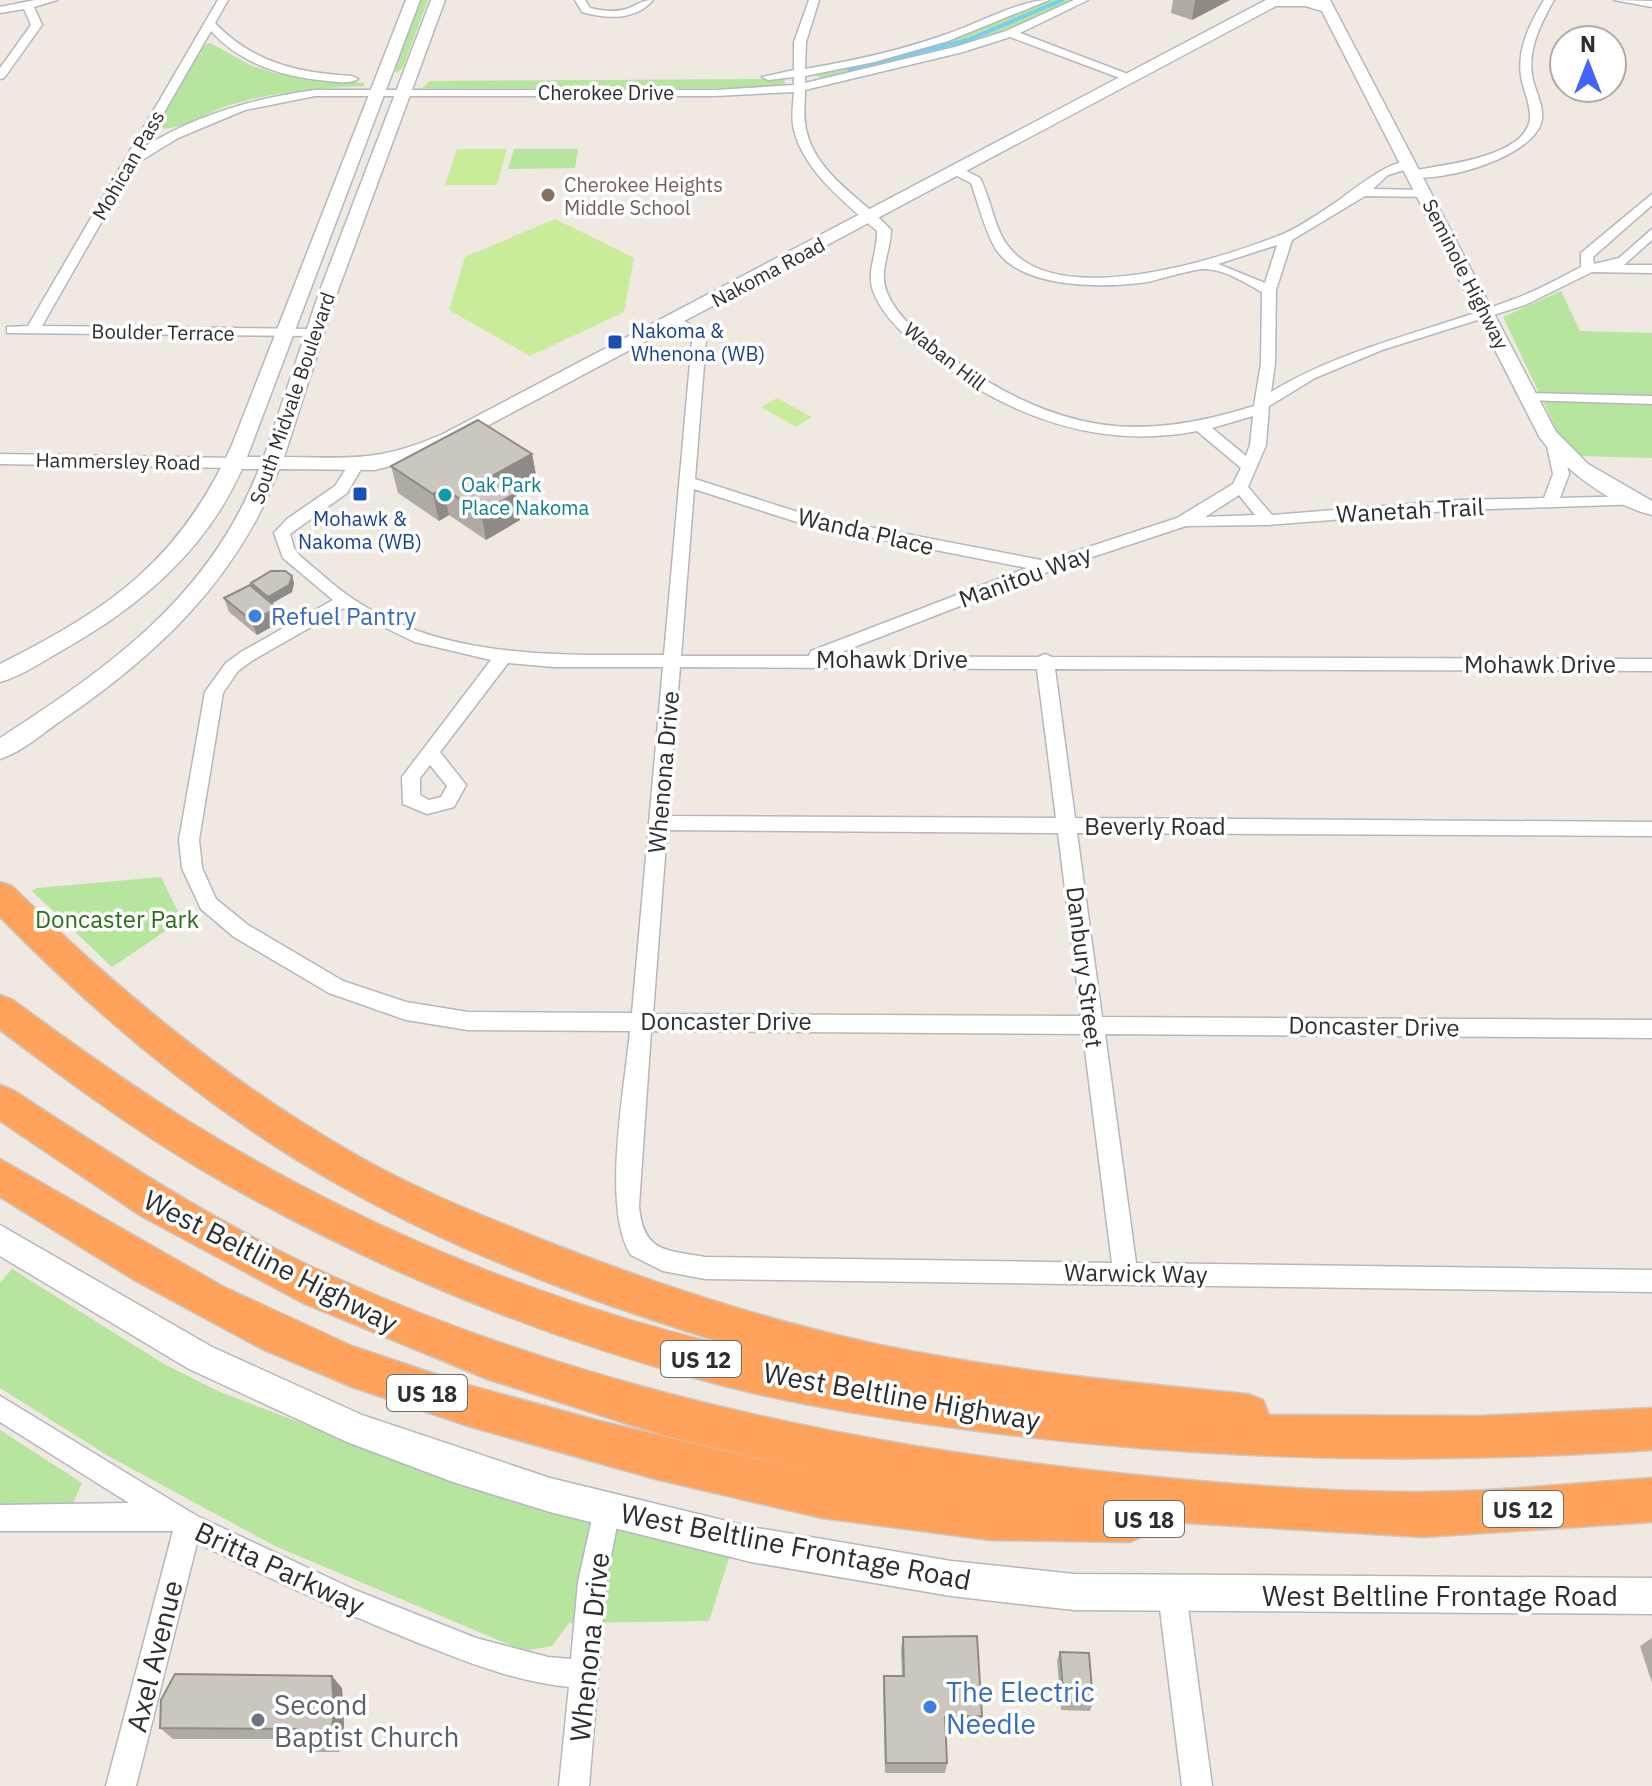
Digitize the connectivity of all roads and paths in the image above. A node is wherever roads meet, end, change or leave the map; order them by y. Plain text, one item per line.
1 (52, 0) edge
2 (223, 0) edge
3 (413, 0) edge
4 (438, 0) edge
5 (580, 0) edge
6 (648, 0) edge
7 (814, 0) edge
8 (1044, 0) edge
9 (1083, 0) edge
10 (1549, 0) edge
11 (1619, 0) edge
12 (1274, 1) edge
13 (1326, 4) edge
14 (1652, 4) edge
15 (28, 5) junction
16 (0, 10) edge
17 (210, 24) junction
18 (1010, 33) junction
19 (799, 74) junction
20 (0, 76) edge
21 (1129, 78) junction
22 (380, 86) junction
23 (407, 86) junction
24 (800, 88) junction
25 (130, 162) junction
26 (1412, 169) junction
27 (957, 171) junction
28 (1362, 192) junction
29 (1425, 194) junction
30 (1652, 198) edge
31 (871, 216) junction
32 (1652, 233) edge
33 (1286, 238) junction
34 (1206, 265) junction
35 (1588, 269) junction
36 (1652, 269) edge
37 (1269, 290) junction
38 (1485, 314) junction
39 (675, 322) junction
40 (12, 330) dead end
41 (33, 330) junction
42 (284, 333) junction
43 (313, 333) junction
44 (1268, 364) junction
45 (1310, 375) junction
46 (1528, 397) junction
47 (1652, 400) edge
48 (1262, 406) junction
49 (1202, 428) junction
50 (1555, 446) junction
51 (0, 459) edge
52 (236, 463) junction
53 (271, 463) junction
54 (356, 464) junction
55 (1248, 466) junction
56 (688, 482) junction
57 (1240, 487) junction
58 (1550, 503) junction
59 (1644, 505) edge
60 (1268, 520) junction
61 (1183, 522) junction
62 (1047, 566) junction
63 (344, 601) junction
64 (503, 657) junction
65 (673, 659) junction
66 (806, 659) junction
67 (1045, 660) junction
68 (1652, 665) edge
69 (0, 674) edge
70 (0, 750) edge
71 (430, 752) dead end
72 (658, 823) junction
73 (1068, 825) junction
74 (1652, 829) edge
75 (0, 895) edge
76 (15, 920) edge
77 (0, 1010) edge
78 (641, 1021) junction
79 (1092, 1023) junction
80 (1652, 1029) edge
81 (0, 1101) edge
82 (0, 1176) edge
83 (629, 1236) joint
84 (0, 1239) edge
85 (1125, 1273) junction
86 (1652, 1281) edge
87 (0, 1408) edge
88 (1652, 1429) edge
89 (1483, 1439) junction
90 (1652, 1500) edge
91 (607, 1510) junction
92 (1394, 1514) junction
93 (0, 1518) edge
94 (179, 1521) junction
95 (1172, 1593) junction
96 (1652, 1596) edge
97 (584, 1674) junction
98 (121, 1786) edge
99 (574, 1786) edge
100 (1197, 1786) edge

1 - 15 street
2 - 17 street, Mohican Pass
3 - 22 main road, South Midvale Boulevard
4 - 23 main road, South Midvale Boulevard
5 - 6 street
7 - 19 street
8 - 19 street, Cherokee Drive
9 - 18 street, Cherokee Drive
10 - 26 street
11 - 14 street
12 - 13 main road
12 - 21 main road, Nakoma Road
13 - 26 main road, Seminole Highway
15 - 16 street
15 - 20 street
17 - 22 street, Cherokee Drive
17 - 25 street, Mohican Pass
18 - 21 street
18 - 24 street, Cherokee Drive
19 - 23 street, Cherokee Drive
19 - 24 street
21 - 27 main road, Nakoma Road
22 - 23 street, Cherokee Drive
22 - 25 street, Cherokee Drive
22 - 42 main road, South Midvale Boulevard
23 - 24 street, Cherokee Drive
23 - 43 main road, South Midvale Boulevard
24 - 31 street
25 - 41 street, Mohican Pass
26 - 28 street
26 - 29 main road, Seminole Highway
27 - 31 main road, Nakoma Road
27 - 34 street
28 - 29 street
28 - 33 street
29 - 38 main road, Seminole Highway
30 - 35 street
31 - 39 main road, Nakoma Road
31 - 49 street, Waban Hill
32 - 35 street
33 - 34 street
33 - 37 street
34 - 37 street
35 - 36 street
35 - 38 street
37 - 44 street
38 - 45 street
38 - 46 main road, Seminole Highway
39 - 54 main road, Nakoma Road
39 - 56 street, Whenona Drive
40 - 41 street, Boulder Terrace
41 - 42 street, Boulder Terrace
42 - 43 street, Boulder Terrace
42 - 52 main road, South Midvale Boulevard
43 - 53 main road, South Midvale Boulevard
44 - 45 street
44 - 48 street
45 - 48 street
46 - 47 street
46 - 50 main road, Seminole Highway
48 - 49 street, Waban Hill
48 - 55 street
49 - 55 street
50 - 58 street
50 - 59 main road, Seminole Highway
51 - 52 street, Hammersley Road
52 - 53 main road, Nakoma Road
52 - 69 main road, South Midvale Boulevard
53 - 54 main road, Nakoma Road
53 - 70 main road, South Midvale Boulevard
54 - 63 street, Mohawk Drive
55 - 57 street
56 - 62 street, Wanda Place
56 - 65 street, Whenona Drive
57 - 60 street
57 - 61 street, Manitou Way
58 - 59 street, Wanetah Trail
58 - 60 street, Wanetah Trail
60 - 61 street, Wanetah Trail
61 - 62 street, Manitou Way
62 - 66 street, Manitou Way
63 - 64 street, Mohawk Drive
63 - 78 street, Doncaster Drive
64 - 65 street, Mohawk Drive
64 - 71 street
65 - 66 street, Mohawk Drive
65 - 72 street, Whenona Drive
66 - 67 street, Mohawk Drive
67 - 68 street, Mohawk Drive
67 - 73 street, Danbury Street
72 - 73 street, Beverly Road
72 - 78 street, Whenona Drive
73 - 74 street, Beverly Road
73 - 79 street, Danbury Street
75 - 76 highway
76 - 89 highway
77 - 89 highway, West Beltline Highway / US 12
78 - 79 street, Doncaster Drive
78 - 83 street, Whenona Drive
79 - 80 street, Doncaster Drive
79 - 85 street, Danbury Street
81 - 92 highway, West Beltline Highway / US 12
82 - 92 highway, US 18
83 - 85 street, Warwick Way
84 - 91 main road, West Beltline Frontage Road
85 - 86 street, Warwick Way
87 - 94 street, Britta Parkway
88 - 89 highway, West Beltline Highway / US 12
90 - 92 highway, West Beltline Highway / US 12
91 - 95 main road, West Beltline Frontage Road
91 - 97 street, Whenona Drive
93 - 94 street
94 - 97 street, Britta Parkway
94 - 98 street, Axel Avenue
95 - 96 main road, West Beltline Frontage Road
95 - 100 street
97 - 99 street, Whenona Drive

